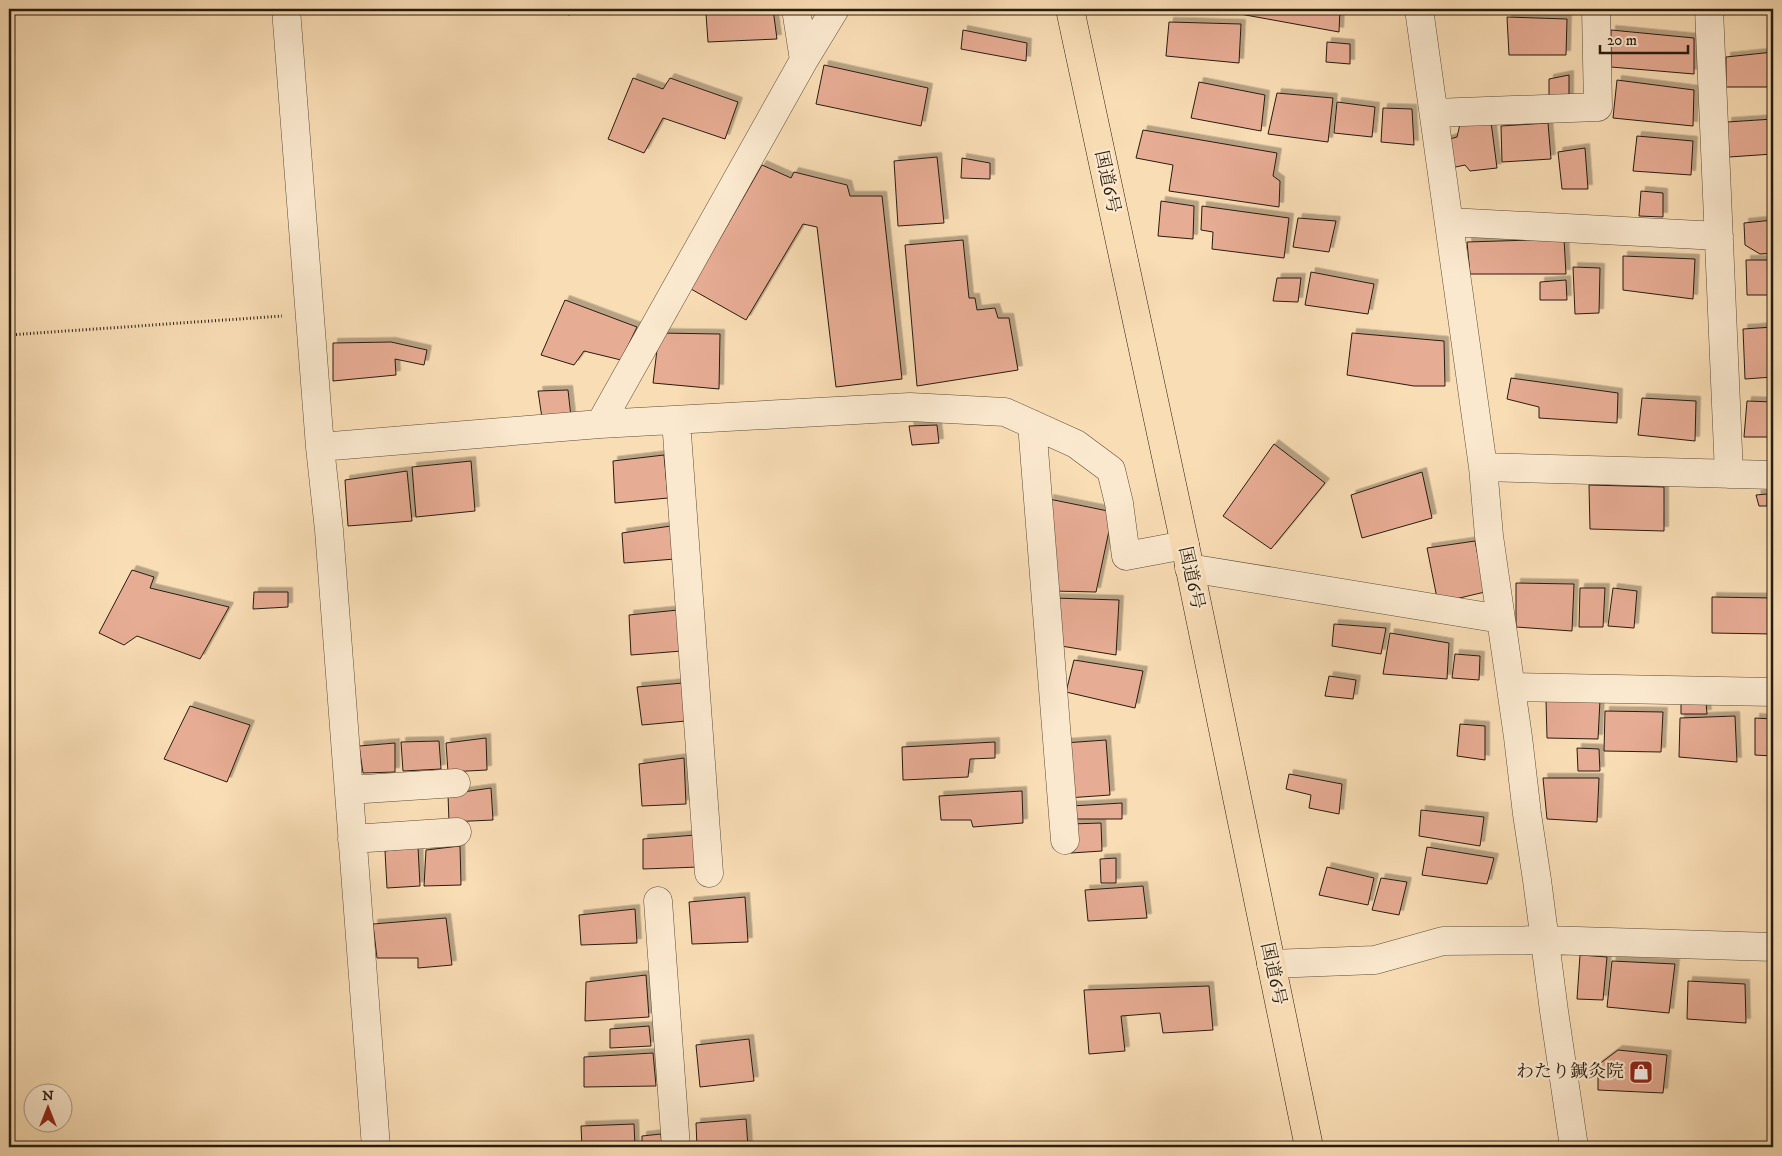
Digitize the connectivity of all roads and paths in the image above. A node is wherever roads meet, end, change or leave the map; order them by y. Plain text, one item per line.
1 (286, 9) edge
2 (796, 9) edge
3 (835, 9) edge
4 (1070, 9) edge
5 (1419, 9) edge
6 (1596, 9) edge
7 (1709, 9) edge
8 (804, 60) junction
9 (1434, 113) junction
10 (1449, 222) junction
11 (1719, 236) junction
12 (310, 314) junction
13 (9, 335) edge
14 (676, 420) junction
15 (600, 424) junction
16 (1032, 424) junction
17 (320, 447) junction
18 (1483, 468) junction
19 (1729, 474) junction
20 (1773, 475) edge
21 (1187, 556) junction
22 (1501, 619) junction
23 (1511, 687) junction
24 (1773, 692) edge
25 (456, 783) dead end
26 (349, 790) junction
27 (457, 832) dead end
28 (352, 839) junction
29 (1065, 840) dead end
30 (709, 873) dead end
31 (658, 901) dead end
32 (1546, 940) junction
33 (1773, 947) edge
34 (1271, 964) junction
35 (376, 1147) edge
36 (676, 1147) edge
37 (1309, 1147) edge
38 (1574, 1147) edge

1 - 12 street
2 - 8 street
3 - 8 street
4 - 21 highway, 国道6号
5 - 9 street
6 - 9 street
7 - 11 street
8 - 15 street
9 - 10 street
10 - 11 street
10 - 18 street
11 - 19 street
12 - 13 path
12 - 17 street
14 - 15 street
14 - 16 street
14 - 30 street
15 - 17 street
16 - 21 street
16 - 29 street
17 - 26 street
18 - 19 street
18 - 22 street
19 - 20 street
21 - 22 street
21 - 34 highway, 国道6号
22 - 23 street
23 - 24 street
23 - 32 street
25 - 26 street
26 - 28 street
27 - 28 street
28 - 35 street
31 - 36 street
32 - 33 street
32 - 34 street
32 - 38 street
34 - 37 highway, 国道6号

